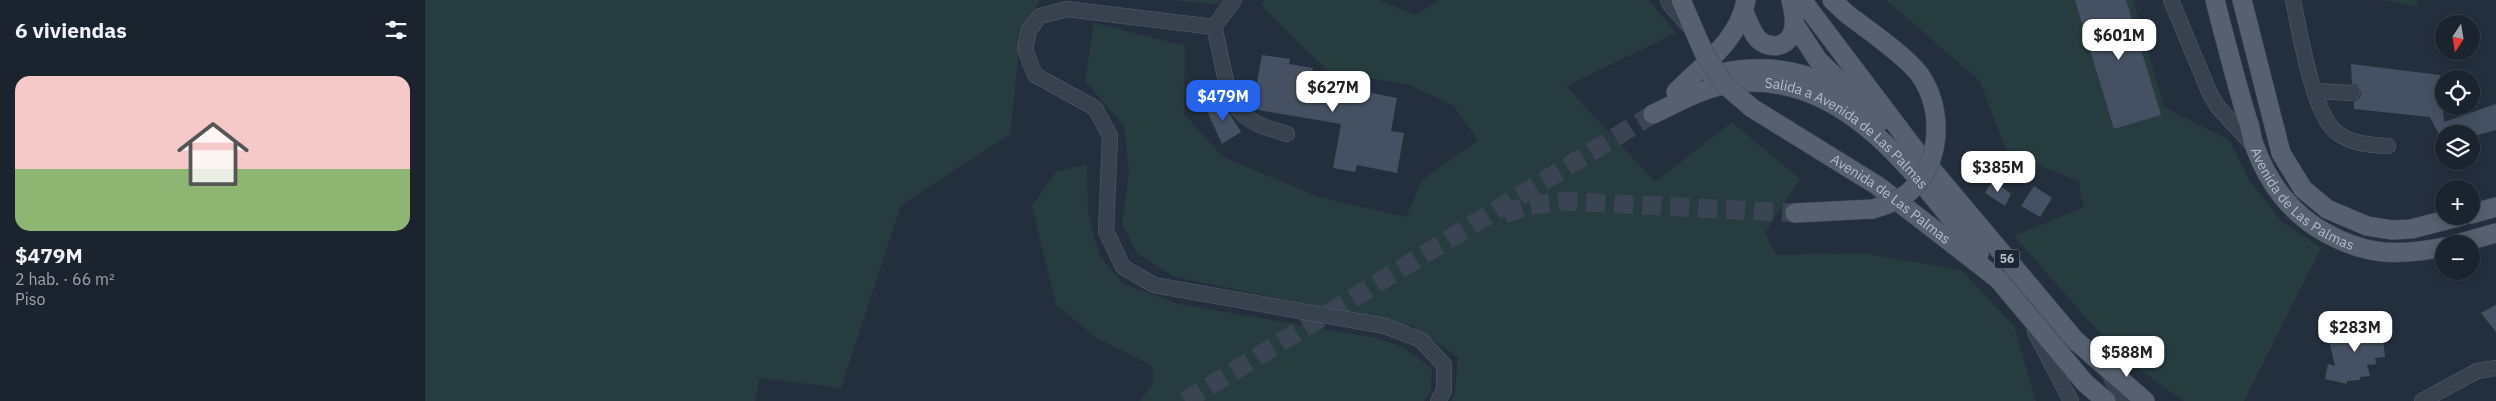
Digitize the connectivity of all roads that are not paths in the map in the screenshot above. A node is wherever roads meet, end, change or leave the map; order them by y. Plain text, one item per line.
1 (1234, 0) edge
2 (1668, 0) edge
3 (1681, 0) edge
4 (1791, 0) edge
5 (1801, 0) edge
6 (1832, 0) edge
7 (2171, 0) edge
8 (2215, 0) edge
9 (2242, 0) edge
10 (2293, 0) edge
11 (1745, 6) edge
12 (1795, 26) junction
13 (1214, 27) junction
14 (1696, 34) junction
15 (2315, 90) junction
16 (1676, 92) junction
17 (2352, 93) dead end
18 (2241, 99) junction
19 (1862, 102) junction
20 (2218, 107) junction
21 (1287, 134) dead end
22 (2255, 146) junction
23 (2388, 146) dead end
24 (1913, 147) junction
25 (2496, 207) edge
26 (2480, 211) edge
27 (1795, 213) tunnel mouth
28 (2435, 223) edge
29 (2496, 234) edge
30 (2480, 238) edge
31 (2435, 248) edge
32 (1998, 279) junction
33 (2027, 315) junction
34 (2106, 368) junction
35 (2496, 368) edge
36 (1438, 401) edge
37 (2071, 401) edge
38 (2106, 401) edge
39 (2123, 401) edge
40 (2145, 401) edge
41 (2422, 401) edge

1 - 13 street
2 - 14 street
3 - 14 main road, Avenida de Las Palmas / 56
4 - 12 main road
5 - 24 main road, 56
6 - 27 main road, bridge
7 - 20 street
8 - 18 main road, Avenida de Las Palmas
9 - 28 main road, Avenida de Las Palmas
10 - 15 street
11 - 12 main road
11 - 16 main road
12 - 19 main road
13 - 21 street
13 - 36 street
14 - 32 main road, Avenida de Las Palmas / 56, bridge
15 - 17 street
15 - 23 street
16 - 19 main road
16 - 32 main road, Salida a Avenida de Las Palmas
18 - 20 street
18 - 22 main road, Avenida de Las Palmas
19 - 24 main road
20 - 22 street
22 - 31 main road, Avenida de Las Palmas
24 - 34 main road, 56
25 - 26 main road
29 - 30 main road
32 - 33 main road, Avenida de Las Palmas / 56
33 - 37 street
33 - 38 main road, Avenida de Las Palmas / 56
34 - 39 street
34 - 40 main road, 56
35 - 41 street

